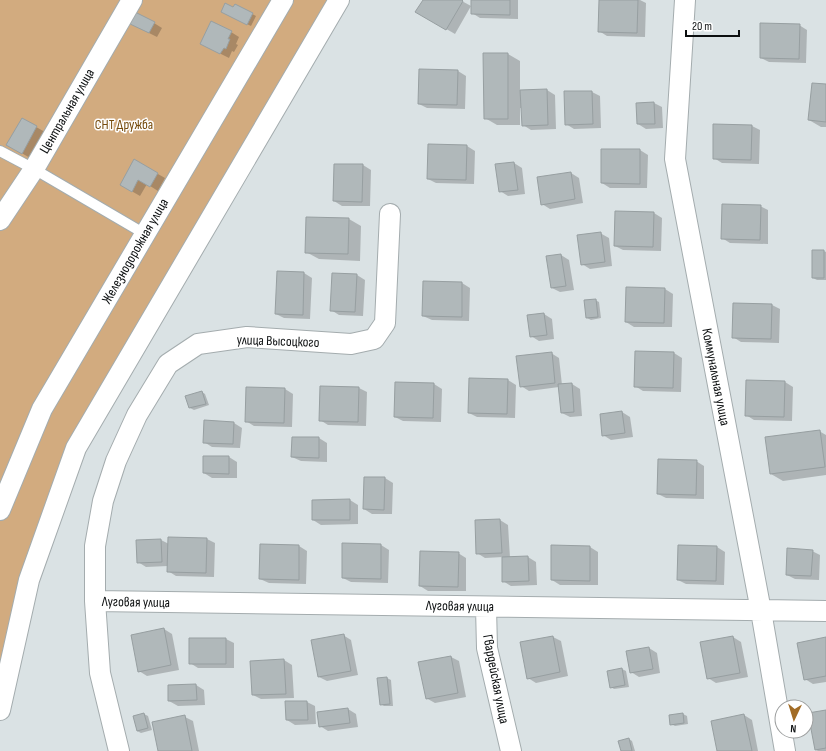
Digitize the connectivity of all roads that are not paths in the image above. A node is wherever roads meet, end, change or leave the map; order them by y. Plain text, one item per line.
1 (132, 0) edge
2 (283, 0) edge
3 (339, 0) edge
4 (684, 0) edge
5 (0, 151) edge
6 (34, 168) junction
7 (390, 214) dead end
8 (0, 220) edge
9 (145, 234) junction
10 (0, 510) edge
11 (95, 601) junction
12 (486, 607) junction
13 (761, 611) junction
14 (826, 611) edge
15 (0, 710) edge
16 (119, 751) edge
17 (510, 751) edge
18 (785, 751) edge

1 - 6 street, Центральная улица
2 - 9 street, Железнодорожная улица
3 - 15 street
4 - 13 street, Коммунальная улица
5 - 6 lane
6 - 8 street, Центральная улица
6 - 9 lane
7 - 11 street, улица Высоцкого
9 - 10 street, Железнодорожная улица
11 - 12 street, Луговая улица
11 - 16 street, улица Высоцкого
12 - 13 street, Луговая улица
12 - 17 street, Гвардейская улица
13 - 14 street, Луговая улица
13 - 18 street, Коммунальная улица

